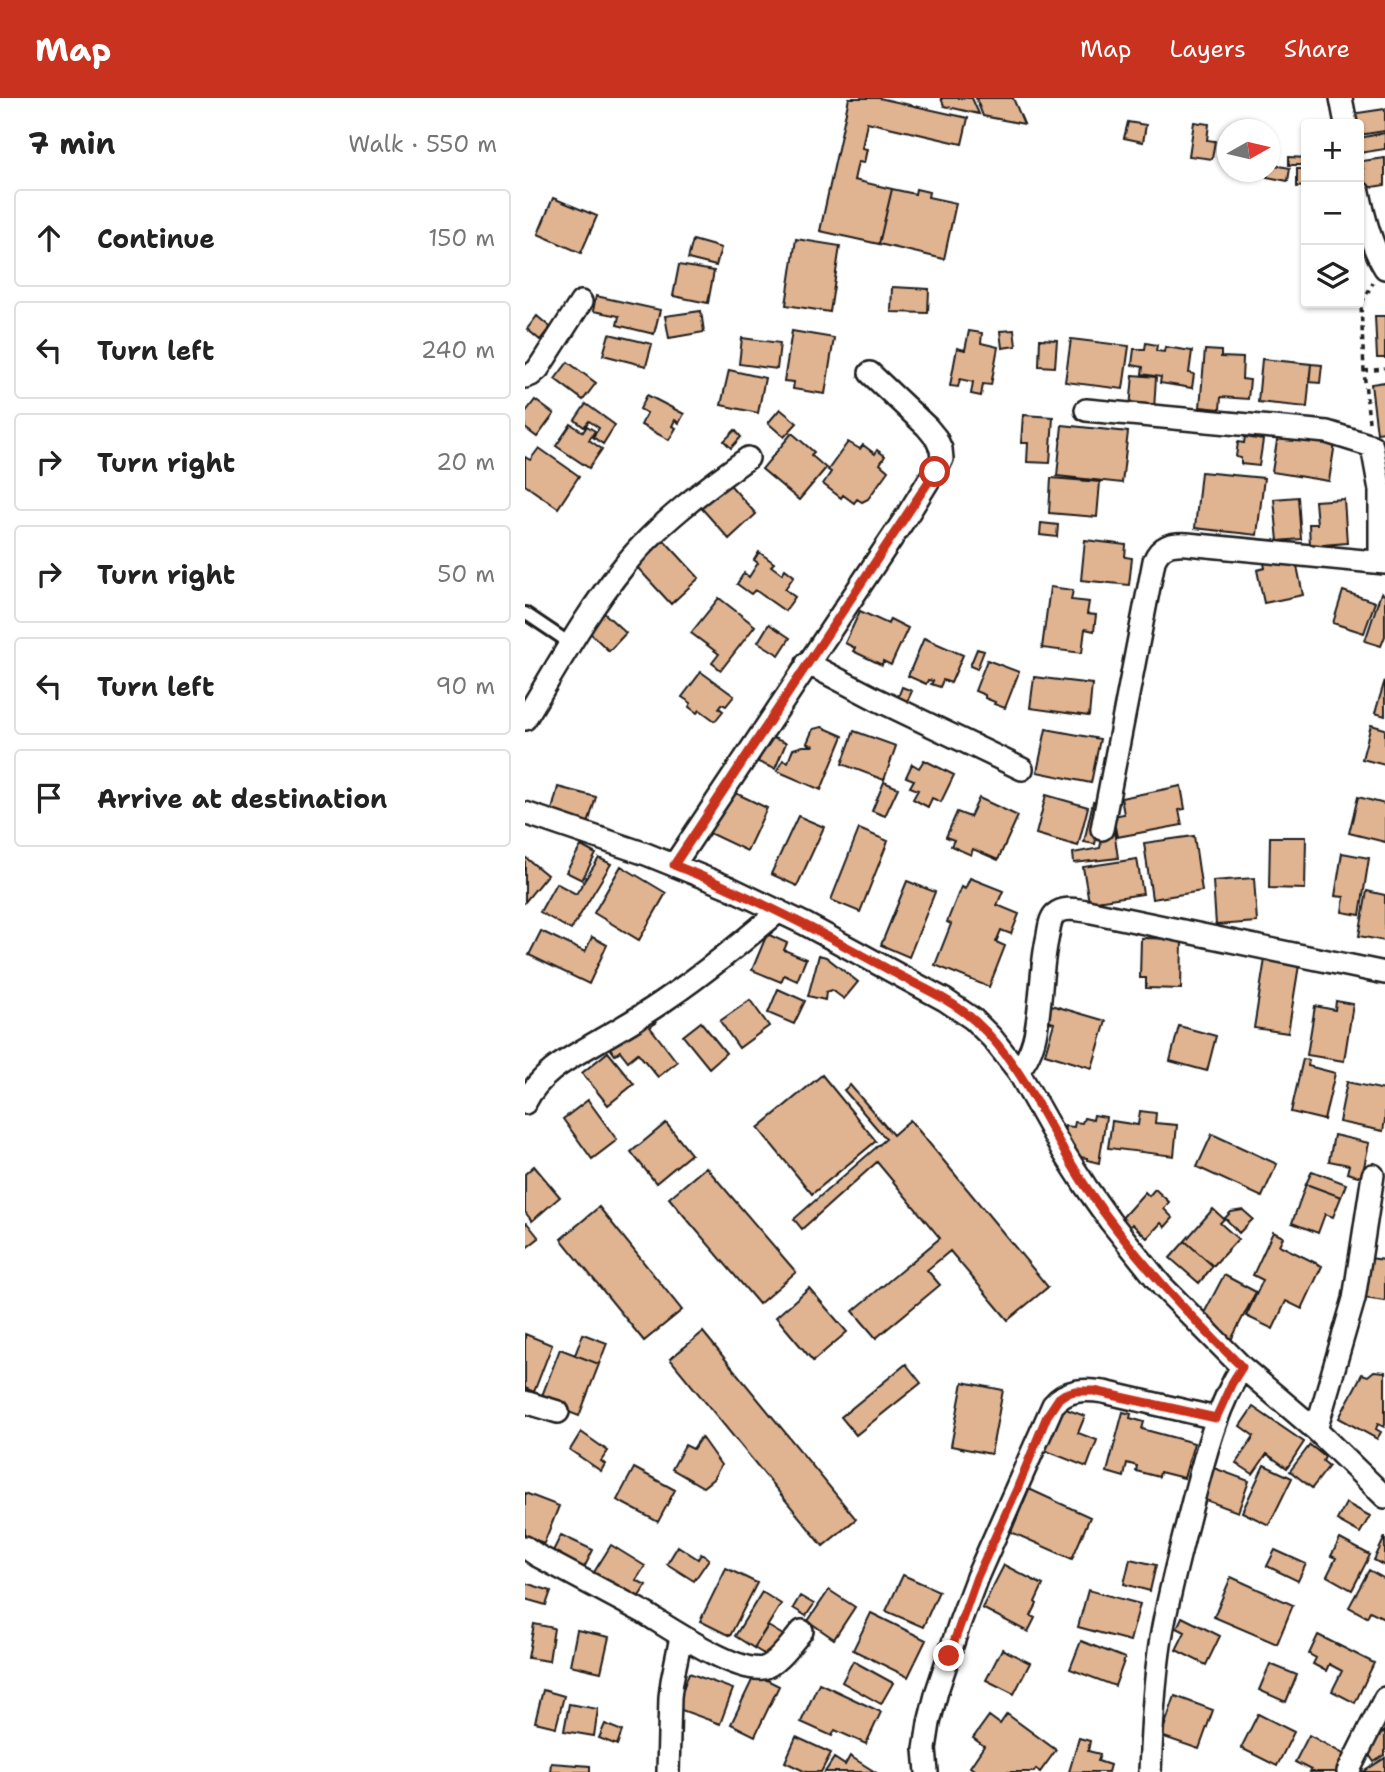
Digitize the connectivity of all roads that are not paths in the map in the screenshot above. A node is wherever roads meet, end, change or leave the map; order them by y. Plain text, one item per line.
1 (1341, 98) edge
2 (1345, 119) edge
3 (1364, 214) edge
4 (1384, 267) edge
5 (581, 302) dead end
6 (870, 373) dead end
7 (525, 377) edge
8 (1086, 410) dead end
9 (748, 458) dead end
10 (1382, 562) edge
11 (525, 613) edge
12 (571, 645) junction
13 (807, 663) junction
14 (525, 719) edge
15 (1021, 769) dead end
16 (525, 813) edge
17 (1102, 829) dead end
18 (674, 865) junction
19 (779, 911) junction
20 (1385, 973) edge
21 (1018, 1071) junction
22 (525, 1103) edge
23 (1373, 1175) dead end
24 (1242, 1367) junction
25 (525, 1402) edge
26 (558, 1412) dead end
27 (1216, 1418) junction
28 (1316, 1430) junction
29 (1385, 1497) edge
30 (525, 1547) edge
31 (802, 1631) dead end
32 (681, 1637) junction
33 (1385, 1698) edge
34 (668, 1772) edge
35 (927, 1772) edge
36 (1150, 1772) edge
37 (1347, 1772) edge

1 - 2 street
3 - 4 street
5 - 7 street
6 - 13 street
8 - 10 street
9 - 12 street
10 - 17 street
11 - 12 lane
12 - 14 street
13 - 15 street
13 - 18 street
16 - 18 street
18 - 19 street
19 - 21 street
19 - 22 street
20 - 21 street
21 - 24 street
23 - 28 street
24 - 27 street
24 - 28 street
25 - 26 street
27 - 35 street
27 - 36 street
28 - 29 street
30 - 32 street
31 - 32 street
32 - 34 street
33 - 37 street

